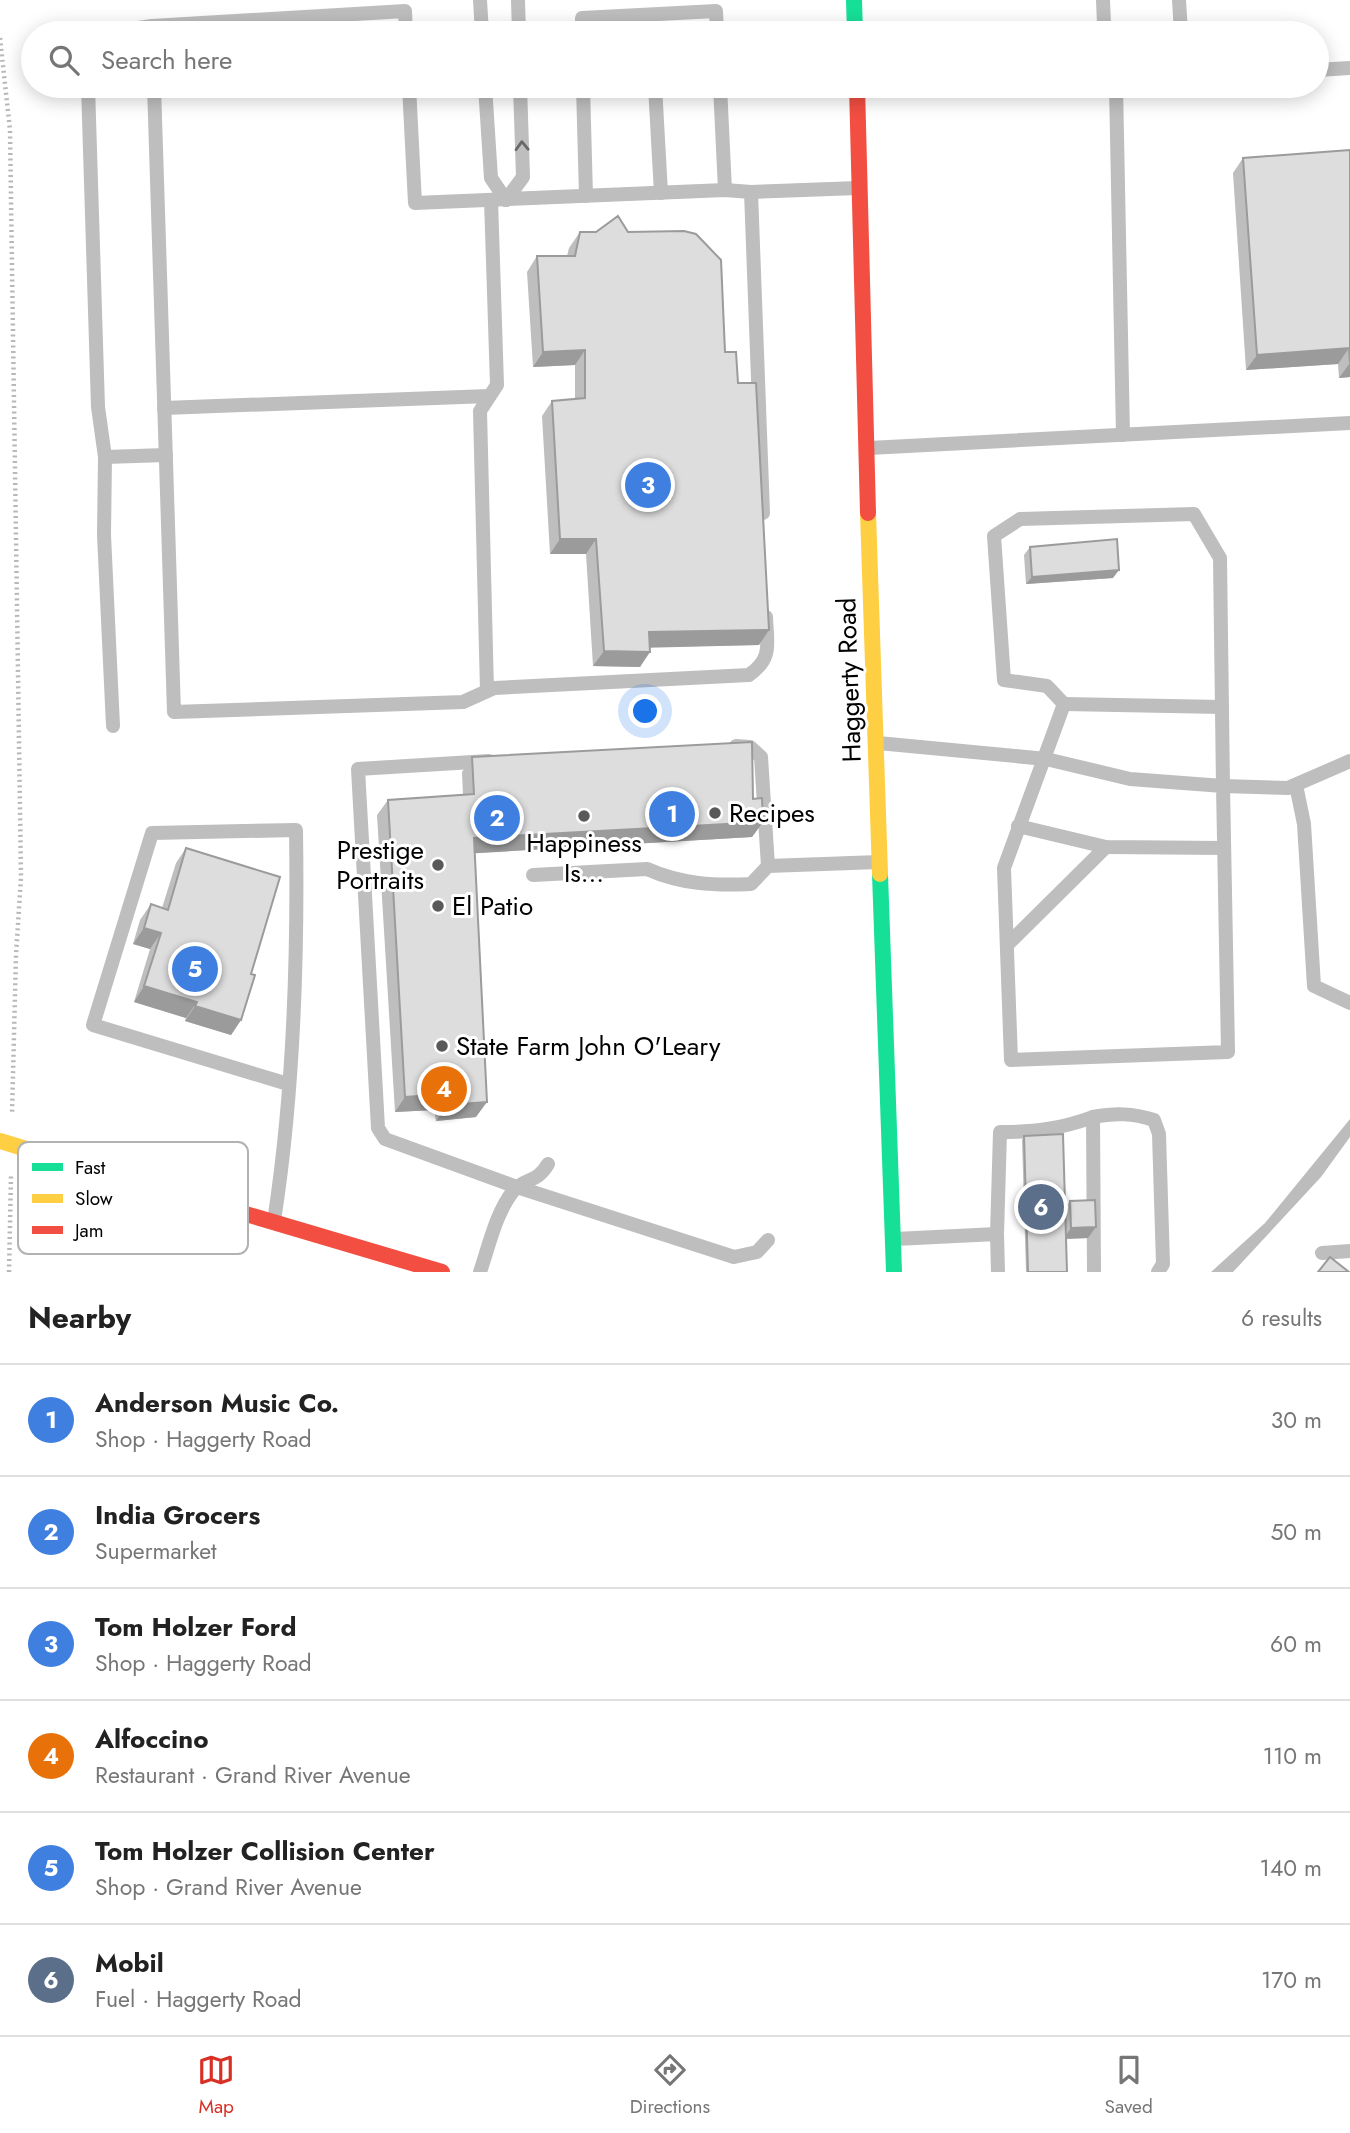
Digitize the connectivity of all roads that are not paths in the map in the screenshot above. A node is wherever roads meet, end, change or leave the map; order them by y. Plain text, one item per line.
1 (480, 0) edge
2 (518, 0) edge
3 (855, 0) edge
4 (1102, 0) edge
5 (1179, 0) edge
6 (651, 15) junction
7 (265, 21) edge
8 (405, 21) edge
9 (481, 21) edge
10 (519, 21) edge
11 (582, 21) edge
12 (651, 21) edge
13 (716, 21) edge
14 (855, 21) edge
15 (1104, 21) edge
16 (1180, 21) edge
17 (1350, 68) edge
18 (1329, 69) edge
19 (88, 98) edge
20 (154, 98) edge
21 (410, 98) edge
22 (486, 98) edge
23 (520, 98) edge
24 (583, 98) edge
25 (656, 98) edge
26 (721, 98) edge
27 (857, 98) edge
28 (1116, 98) edge
29 (859, 187) junction
30 (725, 190) junction
31 (751, 192) junction
32 (661, 193) junction
33 (586, 196) junction
34 (491, 200) junction
35 (506, 200) junction
36 (489, 397) junction
37 (164, 408) junction
38 (1350, 423) edge
39 (1123, 435) junction
40 (866, 448) junction
41 (166, 455) junction
42 (105, 457) junction
43 (763, 525) edge
44 (766, 608) edge
45 (487, 691) junction
46 (1064, 704) junction
47 (1222, 707) junction
48 (113, 726) dead end
49 (876, 743) junction
50 (724, 746) edge
51 (508, 759) edge
52 (1046, 759) junction
53 (1350, 761) edge
54 (1296, 785) junction
55 (1223, 786) junction
56 (1018, 826) junction
57 (1106, 847) junction
58 (1224, 848) junction
59 (880, 862) junction
60 (768, 866) junction
61 (533, 875) dead end
62 (1007, 945) junction
63 (1350, 1003) edge
64 (288, 1084) junction
65 (1093, 1117) junction
66 (0, 1141) edge
67 (18, 1146) edge
68 (548, 1164) dead end
69 (517, 1187) junction
70 (248, 1214) edge
71 (274, 1222) junction
72 (997, 1234) junction
73 (893, 1239) junction
74 (768, 1240) dead end
75 (1350, 1251) edge
76 (1322, 1253) dead end
77 (382, 1254) junction
78 (381, 1272) edge
79 (442, 1272) edge
80 (480, 1272) edge
81 (894, 1272) edge
82 (998, 1272) edge
83 (1094, 1272) edge
84 (1158, 1272) edge

1 - 9 lane
2 - 10 lane
3 - 14 street
4 - 15 lane
5 - 16 lane
6 - 11 lane
6 - 12 lane
6 - 13 lane
7 - 8 lane
17 - 18 lane
19 - 42 lane
20 - 37 lane
21 - 34 lane
22 - 35 lane
35 -> 23 lane
24 - 33 lane
25 - 32 lane
26 - 30 lane
27 - 29 street, Haggerty Road
28 - 39 lane
29 - 31 lane
29 - 40 street, Haggerty Road
30 - 31 lane
30 - 32 lane
31 - 43 lane
32 - 33 lane
33 - 35 lane
34 - 35 lane
34 - 36 lane
36 - 37 lane
36 - 45 lane
37 - 41 lane
38 - 39 lane
39 - 40 lane
40 - 49 street, Haggerty Road
41 - 42 lane
41 - 45 lane
42 - 48 lane
44 - 45 lane
46 - 47 lane
46 - 47 lane
46 - 52 lane
47 - 55 lane
49 - 52 lane
49 - 59 street, Haggerty Road
50 - 60 lane
51 - 69 lane
52 - 55 lane
52 - 56 lane
53 - 54 lane
54 - 55 lane
54 - 63 lane
55 - 58 lane
56 - 57 lane
56 - 62 lane
57 - 58 lane
57 - 62 lane
58 - 62 lane
59 - 60 lane
59 - 73 street, Haggerty Road
60 - 61 lane
64 - 64 lane
64 - 71 lane
65 - 72 lane
65 - 83 lane
65 - 84 lane
66 - 67 street, bridge
68 - 69 lane
69 - 74 lane
69 - 80 lane
70 - 71 street, bridge
71 - 77 street
72 - 73 lane
72 - 82 lane
73 - 81 street, Haggerty Road
75 - 76 lane
77 - 78 lane
77 - 79 street

